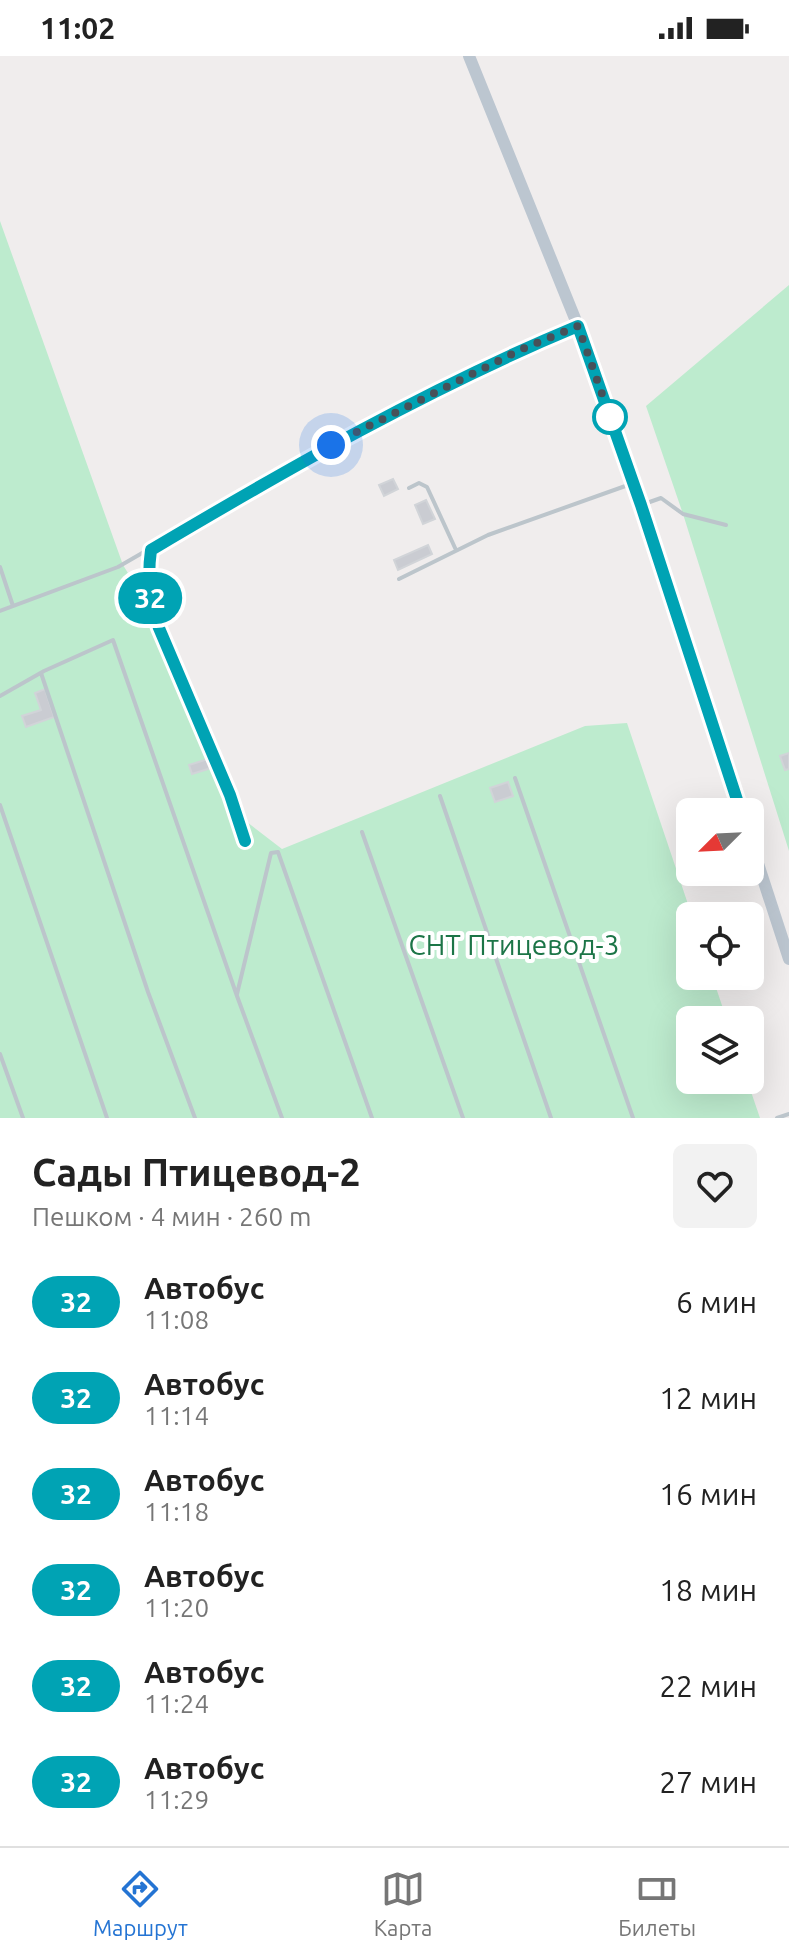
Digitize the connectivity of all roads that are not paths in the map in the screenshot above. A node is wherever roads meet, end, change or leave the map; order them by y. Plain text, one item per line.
1 (469, 56) edge
2 (578, 326) junction
3 (633, 483) junction
4 (409, 488) dead end
5 (641, 505) junction
6 (726, 525) dead end
7 (151, 550) junction
8 (456, 550) junction
9 (0, 567) edge
10 (399, 579) dead end
11 (13, 606) junction
12 (0, 611) edge
13 (41, 673) junction
14 (0, 696) edge
15 (515, 778) dead end
16 (440, 796) dead end
17 (736, 798) edge
18 (0, 805) edge
19 (362, 832) dead end
20 (245, 841) dead end
21 (764, 882) edge
22 (789, 959) edge
23 (237, 996) junction
24 (0, 1054) edge
25 (789, 1114) edge
26 (23, 1118) edge
27 (107, 1118) edge
28 (195, 1118) edge
29 (282, 1118) edge
30 (372, 1118) edge
31 (463, 1118) edge
32 (551, 1118) edge
33 (633, 1118) edge
34 (777, 1118) edge

1 - 2 main road
2 - 3 main road
2 - 7 lane
3 - 5 main road
3 - 8 lane
4 - 8 lane
5 - 6 lane
5 - 17 main road
7 - 11 lane
7 - 20 lane
8 - 10 lane
9 - 11 lane
11 - 12 lane
13 - 14 lane
13 - 23 lane
13 - 28 lane
15 - 33 lane
16 - 32 lane
18 - 27 lane
19 - 31 lane
21 - 22 main road
23 - 29 lane
23 - 30 lane
24 - 26 lane
25 - 34 lane

